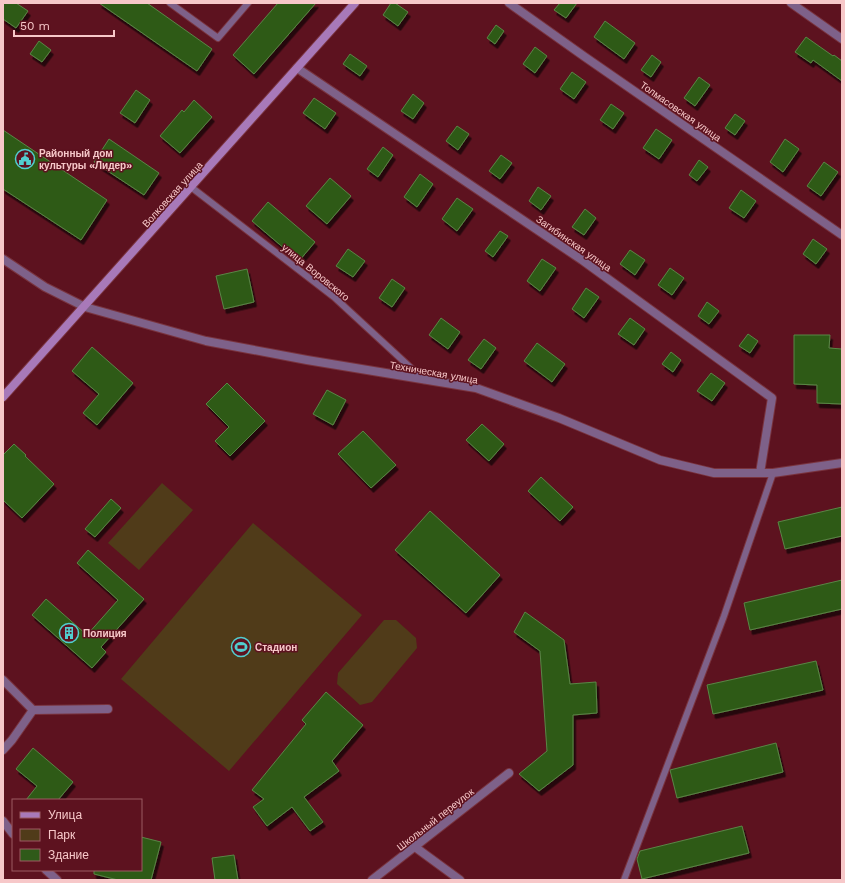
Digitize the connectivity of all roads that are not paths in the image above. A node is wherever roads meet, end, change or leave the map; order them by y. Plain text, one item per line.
1 (170, 3) edge
2 (248, 3) edge
3 (354, 3) edge
4 (509, 3) edge
5 (791, 3) edge
6 (842, 40) edge
7 (297, 68) junction
8 (191, 187) junction
9 (842, 235) edge
10 (3, 259) edge
11 (85, 307) junction
12 (424, 380) junction
13 (3, 397) edge
14 (842, 463) edge
15 (760, 473) junction
16 (773, 473) junction
17 (3, 680) edge
18 (108, 709) dead end
19 (33, 710) junction
20 (3, 750) edge
21 (509, 773) dead end
22 (3, 821) edge
23 (12, 833) edge
24 (415, 847) junction
25 (47, 871) edge
26 (57, 880) edge
27 (372, 880) edge
28 (460, 880) edge
29 (624, 880) edge

1 - 2 lane
3 - 7 main road, Волковская улица
4 - 9 street, Толмасовская улица
5 - 6 street
7 - 8 main road, Волковская улица
7 - 15 street, Загибинская улица
8 - 11 main road, Волковская улица
8 - 12 lane, улица Воровского
10 - 11 street, Техническая улица
11 - 12 street, Техническая улица
11 - 13 main road, Волковская улица
12 - 15 street, Техническая улица
14 - 16 street, Техническая улица
15 - 16 street, Техническая улица
16 - 29 lane
17 - 19 street
18 - 19 street
19 - 20 street
21 - 24 street, Школьный переулок
22 - 23 street
24 - 27 street, Школьный переулок
24 - 28 street
25 - 26 street

